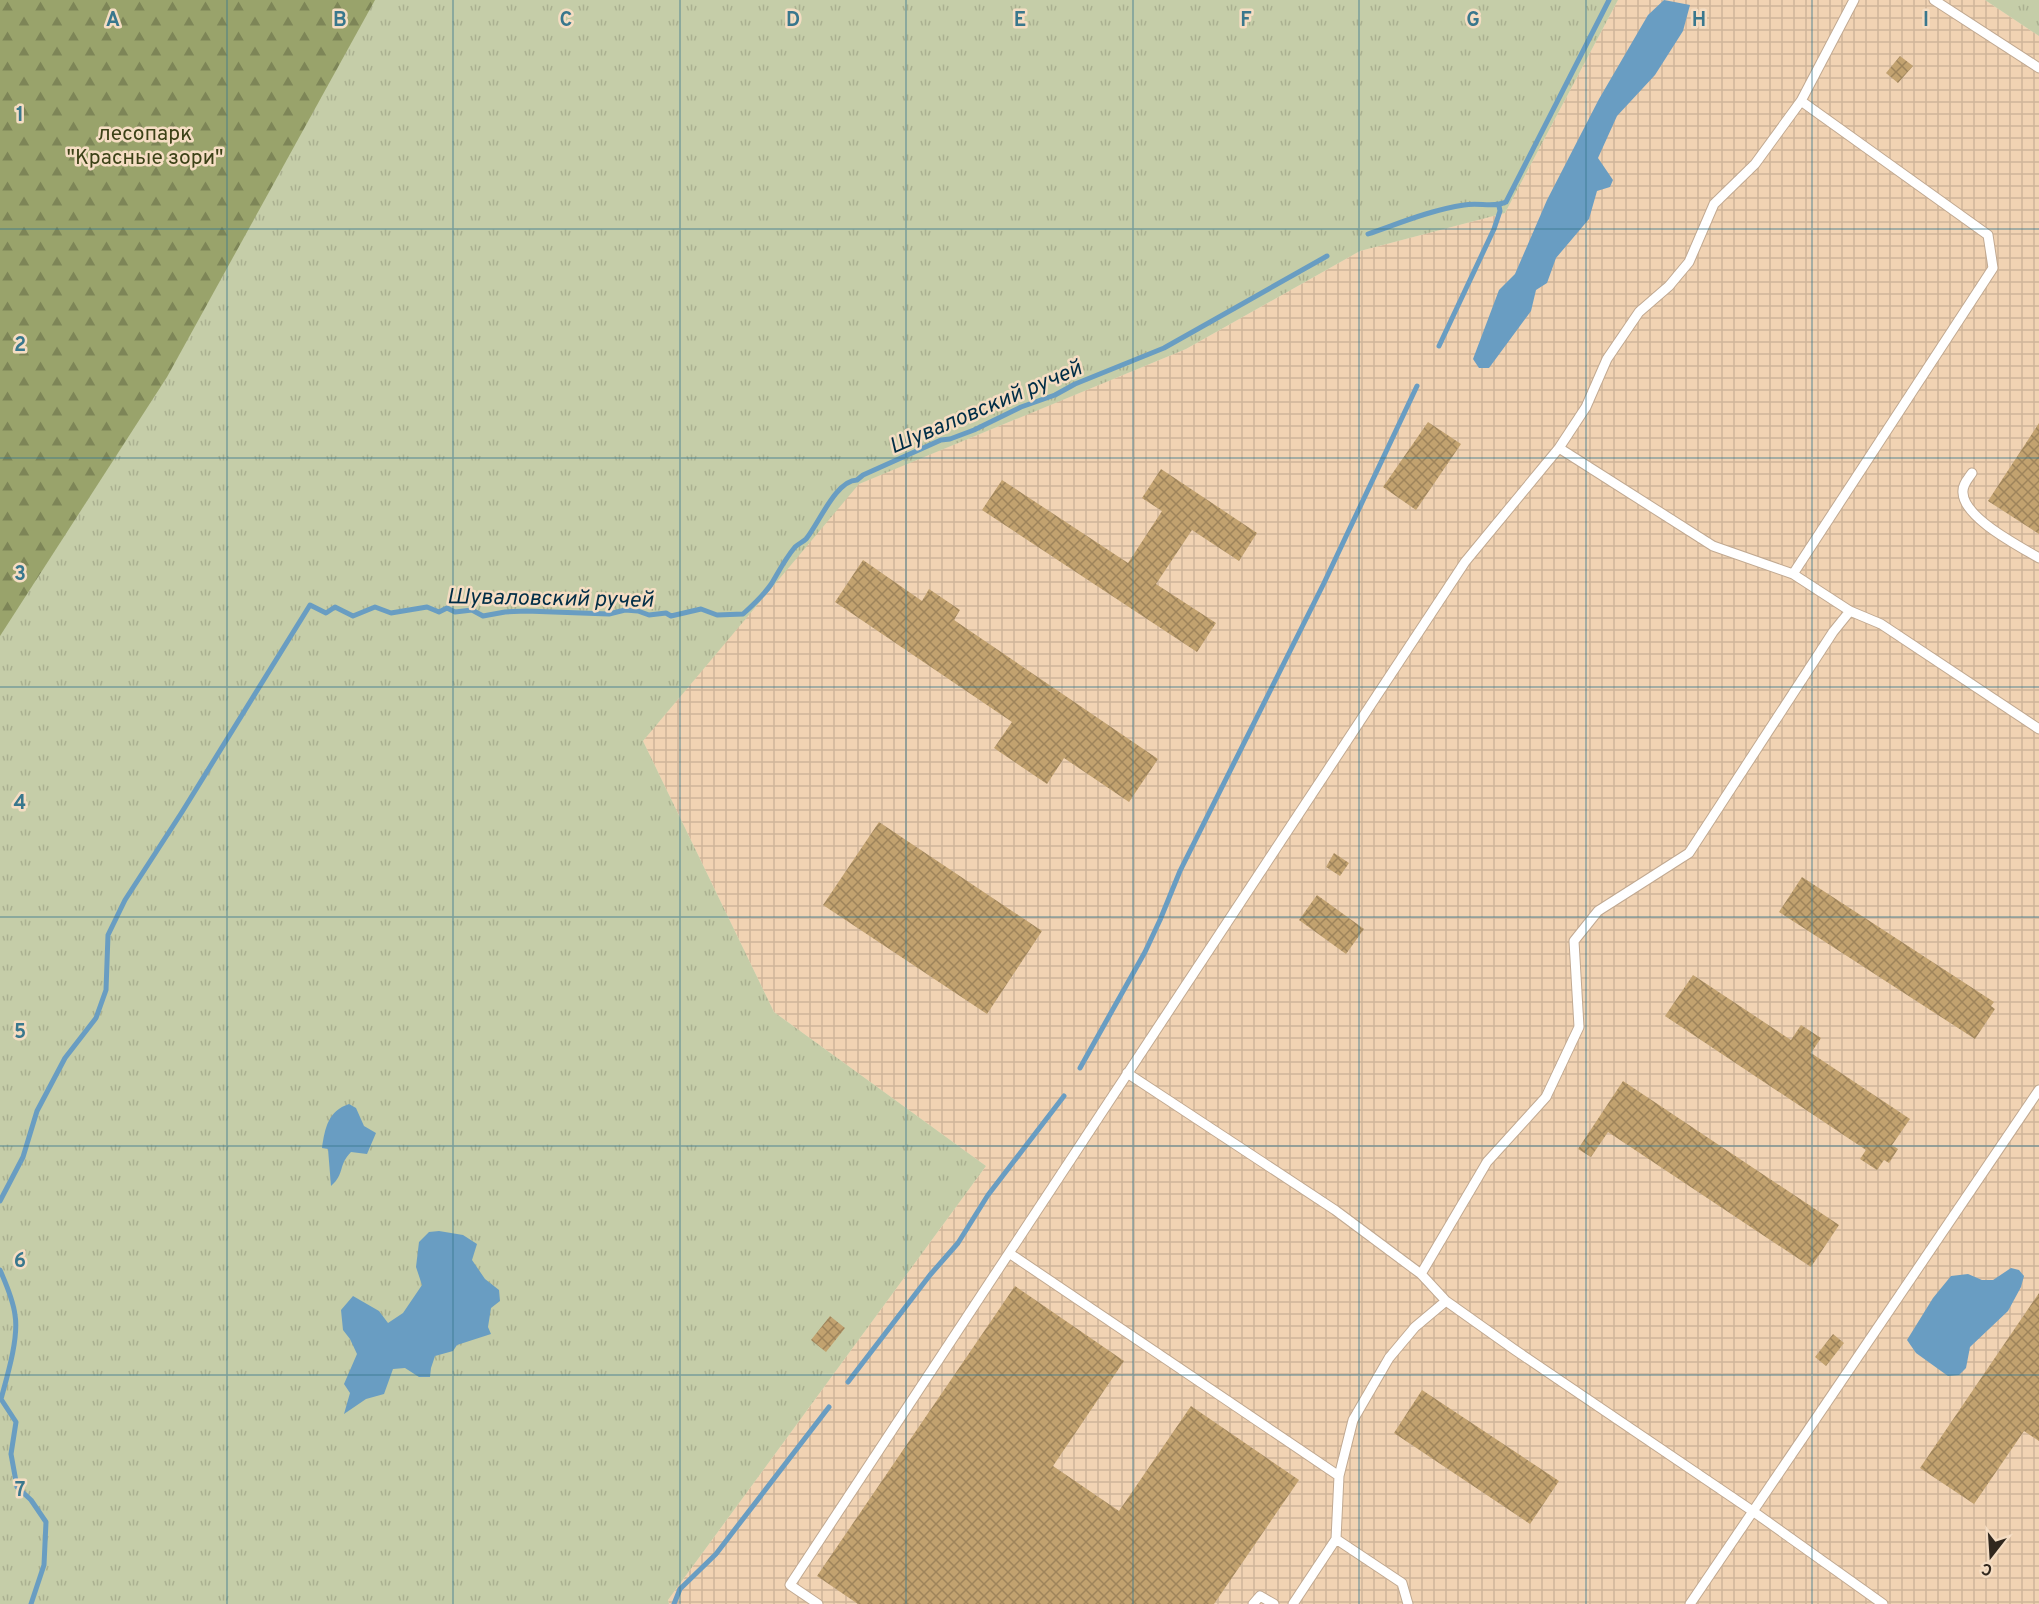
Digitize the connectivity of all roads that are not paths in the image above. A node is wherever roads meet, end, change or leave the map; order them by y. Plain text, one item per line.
1 (1854, 0) edge
2 (1934, 0) edge
3 (2039, 68) edge
4 (1801, 101) junction
5 (1559, 448) junction
6 (1972, 472) dead end
7 (2039, 558) edge
8 (1793, 574) junction
9 (1850, 611) junction
10 (2039, 729) edge
11 (1127, 1073) junction
12 (2039, 1090) edge
13 (1009, 1253) junction
14 (1421, 1274) junction
15 (1446, 1300) junction
16 (1339, 1476) junction
17 (1754, 1512) junction
18 (1336, 1539) junction
19 (818, 1604) edge
20 (1253, 1604) edge
21 (1274, 1604) edge
22 (1293, 1604) edge
23 (1408, 1604) edge
24 (1690, 1604) edge
25 (1883, 1604) edge

1 - 4 lane
2 - 3 lane
4 - 5 lane
4 - 8 lane
5 - 8 lane
5 - 11 lane
6 - 7 lane
8 - 9 lane
9 - 10 lane
9 - 14 lane
11 - 13 lane
11 - 14 lane
12 - 17 lane
13 - 16 lane
13 - 19 lane
14 - 15 lane
15 - 16 lane
15 - 17 lane
16 - 18 lane
17 - 24 lane
17 - 25 lane
18 - 22 lane
18 - 23 lane
20 - 21 lane

